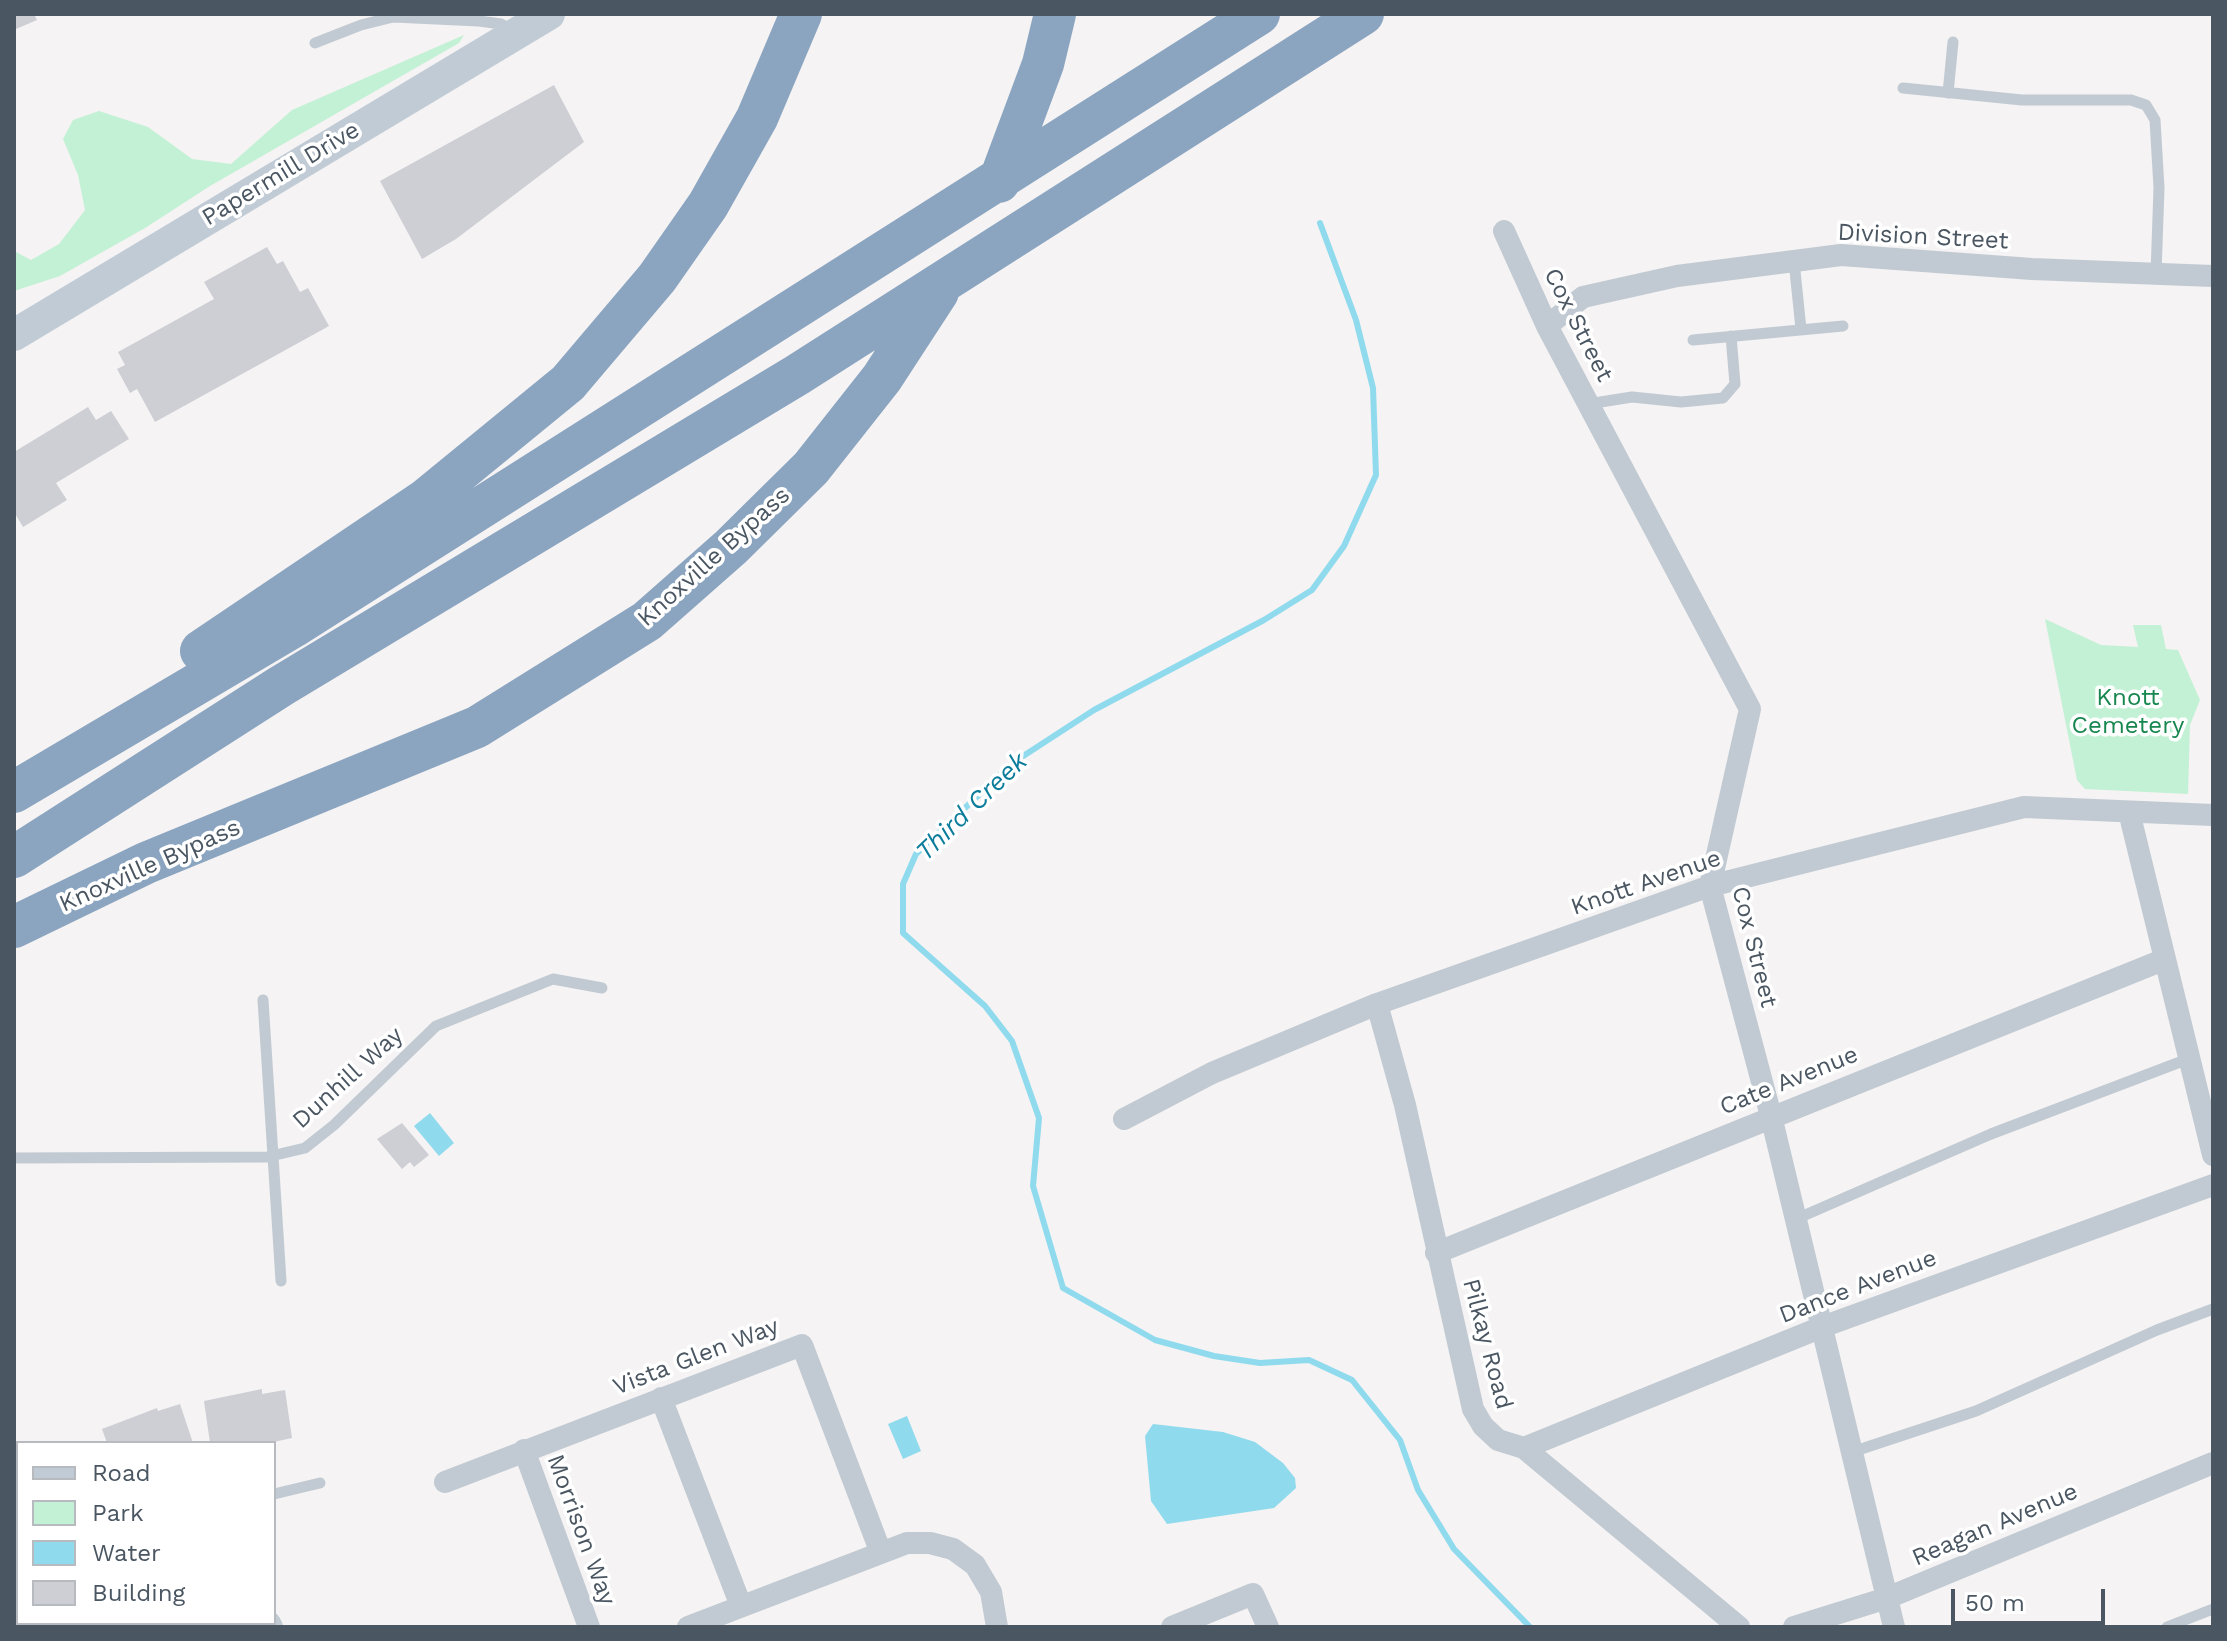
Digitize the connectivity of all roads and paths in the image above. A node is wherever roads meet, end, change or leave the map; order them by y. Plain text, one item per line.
1 (549, 14) edge
2 (801, 14) edge
3 (1055, 14) edge
4 (1259, 14) edge
5 (1363, 14) edge
6 (518, 33) junction
7 (1953, 42) dead end
8 (315, 43) dead end
9 (1903, 88) dead end
10 (1948, 93) junction
11 (1504, 231) dead end
12 (1794, 261) junction
13 (2156, 274) junction
14 (2213, 276) edge
15 (1547, 326) junction
16 (1843, 326) dead end
17 (1801, 329) junction
18 (14, 335) edge
19 (1731, 336) junction
20 (1693, 340) dead end
21 (1588, 404) junction
22 (14, 781) edge
23 (14, 792) edge
24 (2129, 812) junction
25 (2213, 815) edge
26 (14, 857) edge
27 (1710, 886) junction
28 (14, 927) edge
29 (2163, 960) junction
30 (602, 988) dead end
31 (263, 1000) dead end
32 (1377, 1004) junction
33 (2188, 1059) junction
34 (1771, 1116) junction
35 (1124, 1119) dead end
36 (272, 1155) junction
37 (2213, 1155) edge
38 (14, 1158) edge
39 (2213, 1185) edge
40 (1796, 1219) junction
41 (1436, 1253) junction
42 (281, 1281) dead end
43 (2213, 1309) edge
44 (1822, 1327) junction
45 (661, 1398) junction
46 (1524, 1448) junction
47 (524, 1450) junction
48 (1852, 1452) junction
49 (2213, 1463) edge
50 (445, 1482) dead end
51 (320, 1483) dead end
52 (276, 1494) edge
53 (881, 1553) junction
54 (1887, 1598) junction
55 (741, 1606) junction
56 (2213, 1609) edge
57 (589, 1627) edge
58 (688, 1627) edge
59 (997, 1627) edge
60 (1172, 1627) edge
61 (1268, 1627) edge
62 (1739, 1627) edge
63 (1794, 1627) edge
64 (1894, 1627) edge
65 (2167, 1627) edge

1 - 6 main road, Papermill Drive
2 - 22 highway
3 - 28 highway, Knoxville Bypass
4 - 23 highway
5 - 26 highway
6 - 8 lane
6 - 18 main road, Papermill Drive
7 - 10 lane
9 - 10 lane
10 - 13 lane
11 - 15 street, Cox Street
12 - 13 street, Division Street
12 - 15 street, Division Street
12 - 17 lane
13 - 14 street, Division Street
15 - 21 street, Cox Street
16 - 17 lane
17 - 19 lane
19 - 20 lane
19 - 21 lane
21 - 27 street, Cox Street
24 - 25 street, Knott Avenue
24 - 27 street, Knott Avenue
24 - 29 street
27 - 32 street, Knott Avenue
27 - 34 street, Cox Street
29 - 33 street
29 - 34 street, Cate Avenue
30 - 36 lane, Dunhill Way
31 - 36 lane
32 - 35 street, Knott Avenue
32 - 41 street, Pilkay Road
33 - 37 street
33 - 40 lane
34 - 40 street, Cox Street
34 - 41 street, Cate Avenue
36 - 38 lane, Dunhill Way
36 - 42 lane
39 - 44 street, Dance Avenue
40 - 44 street, Cox Street
41 - 46 street, Pilkay Road
43 - 48 lane
44 - 46 street, Dance Avenue
44 - 48 street, Cox Street
45 - 47 street, Vista Glen Way
45 - 53 street, Vista Glen Way
45 - 55 street
46 - 62 street, Pilkay Road
47 - 50 street, Vista Glen Way
47 - 57 street, Morrison Way
48 - 54 street, Cox Street
49 - 54 street, Reagan Avenue
51 - 52 lane
53 - 55 street
53 - 59 street
54 - 63 street, Reagan Avenue
54 - 64 street, Cox Street
55 - 58 street
56 - 65 lane
60 - 61 street

